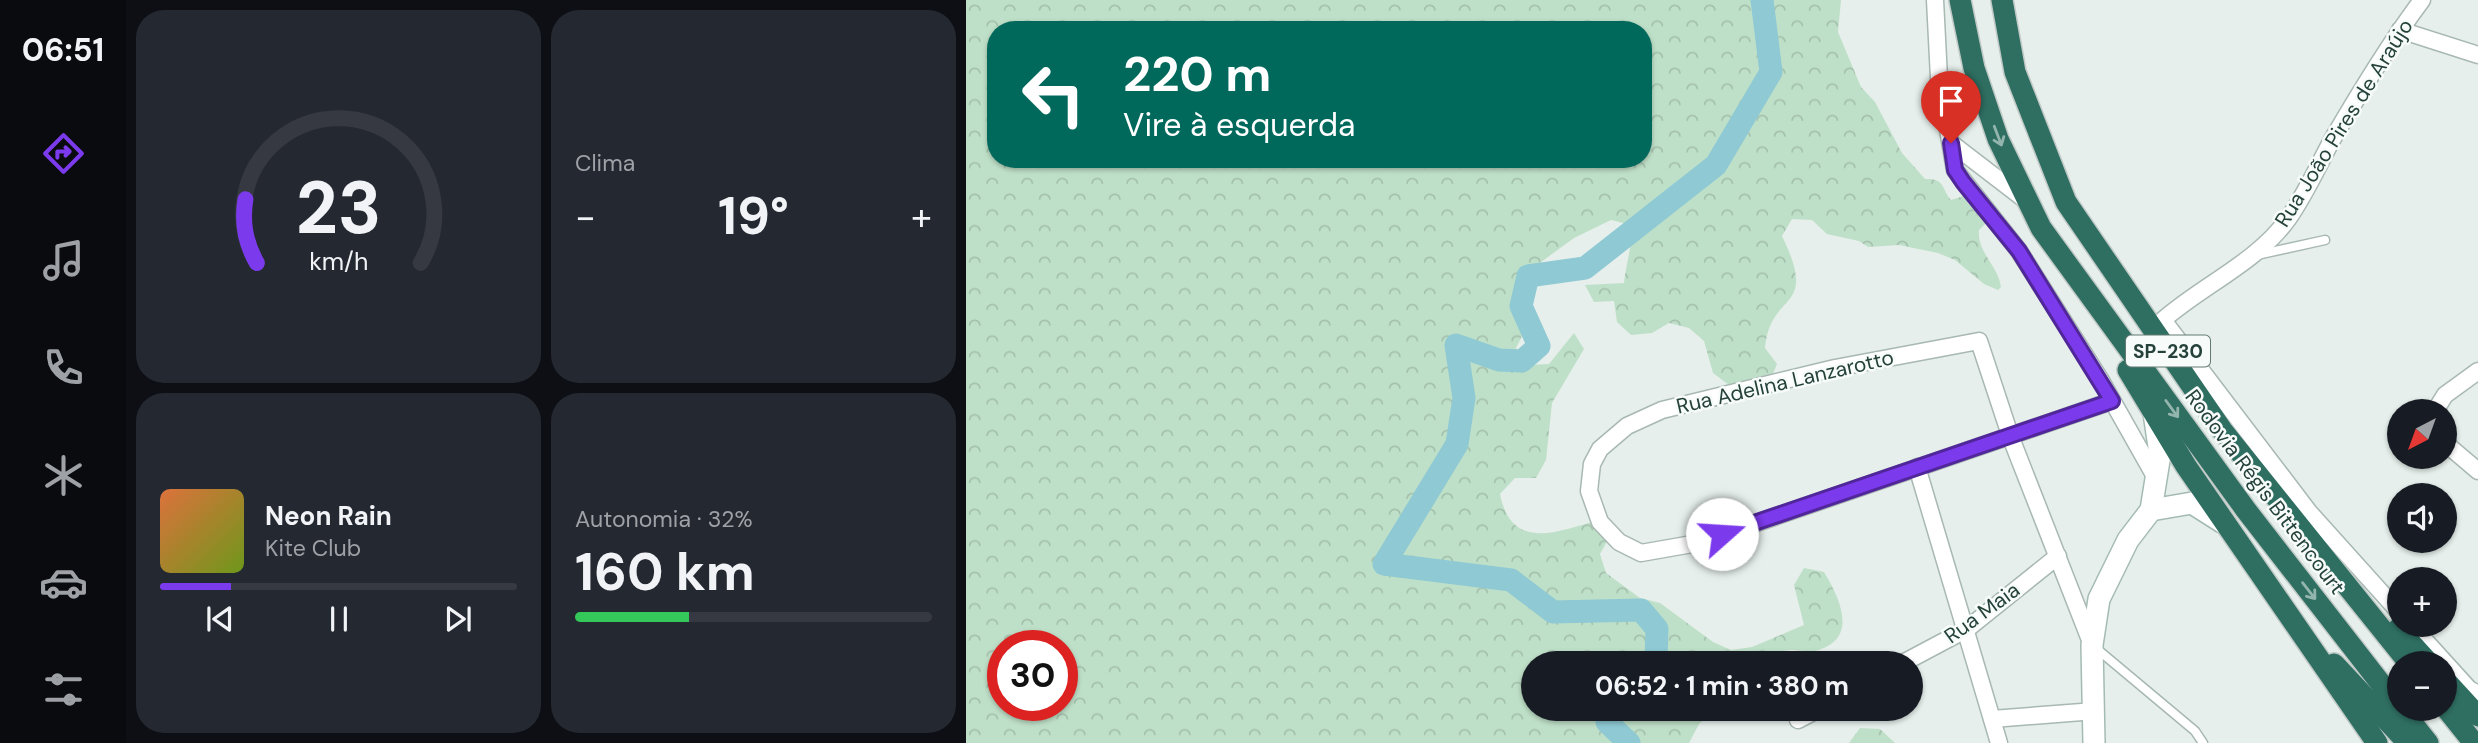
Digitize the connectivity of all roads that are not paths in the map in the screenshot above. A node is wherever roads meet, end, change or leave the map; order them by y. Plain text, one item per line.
1 (1935, 0) edge
2 (1960, 0) edge
3 (2422, 0) edge
4 (2003, 2) edge
5 (2400, 30) junction
6 (2478, 55) edge
7 (1951, 143) junction
8 (2024, 199) junction
9 (2325, 240) dead end
10 (2254, 256) junction
11 (2063, 260) junction
12 (2163, 320) junction
13 (2478, 371) edge
14 (2442, 399) edge
15 (2112, 401) junction
16 (2154, 414) junction
17 (2011, 438) junction
18 (2457, 453) edge
19 (1917, 467) junction
20 (2478, 471) edge
21 (2157, 480) junction
22 (2151, 510) junction
23 (2286, 512) junction
24 (2231, 533) junction
25 (2058, 556) junction
26 (2387, 599) edge
27 (2282, 609) junction
28 (1967, 629) junction
29 (2423, 637) edge
30 (2092, 645) junction
31 (2399, 651) edge
32 (2419, 651) edge
33 (1923, 652) edge
34 (2475, 688) edge
35 (2387, 691) edge
36 (2457, 693) edge
37 (2095, 710) junction
38 (2478, 716) edge
39 (1992, 719) junction
40 (2410, 721) edge
41 (2456, 721) edge
42 (1999, 743) edge
43 (2094, 743) edge
44 (2203, 743) edge
45 (2376, 743) edge
46 (2408, 743) edge
47 (2428, 743) edge
48 (2474, 743) edge

1 - 7 street
2 -> 8 highway, Rodovia Régis Bittencourt / SP-230
3 - 5 street, Rua João Pires de Araújo
4 - 12 highway
4 - 23 highway, Rodovia Régis Bittencourt / SP-230
5 - 6 street
5 - 10 street, Rua João Pires de Araújo
7 - 8 street
7 - 15 street
8 - 11 highway, Rodovia Régis Bittencourt / SP-230
9 - 10 lane
10 - 12 street, Rua João Pires de Araújo
11 - 16 highway
11 -> 35 highway, Rodovia Régis Bittencourt / SP-230
12 - 26 street
13 - 14 street
15 - 17 street
15 - 21 street
16 - 21 street
16 - 24 highway
17 - 19 street
17 - 19 street, Rua Adelina Lanzarotto
17 - 25 street
18 - 20 street
19 - 28 street
21 - 22 street
22 - 24 street
22 - 30 street
23 - 31 highway, Rodovia Régis Bittencourt / SP-230
23 - 32 highway
24 - 27 highway
25 - 28 street, Rua Maia
25 - 30 street
27 - 45 highway
27 - 46 highway
28 - 33 street, Rua Maia
28 - 39 street
29 - 34 street
30 - 37 street
30 - 44 lane
36 - 38 highway
37 - 39 street
37 - 43 street
39 - 42 street
40 - 47 highway, Rodovia Régis Bittencourt / SP-230
41 - 48 highway

